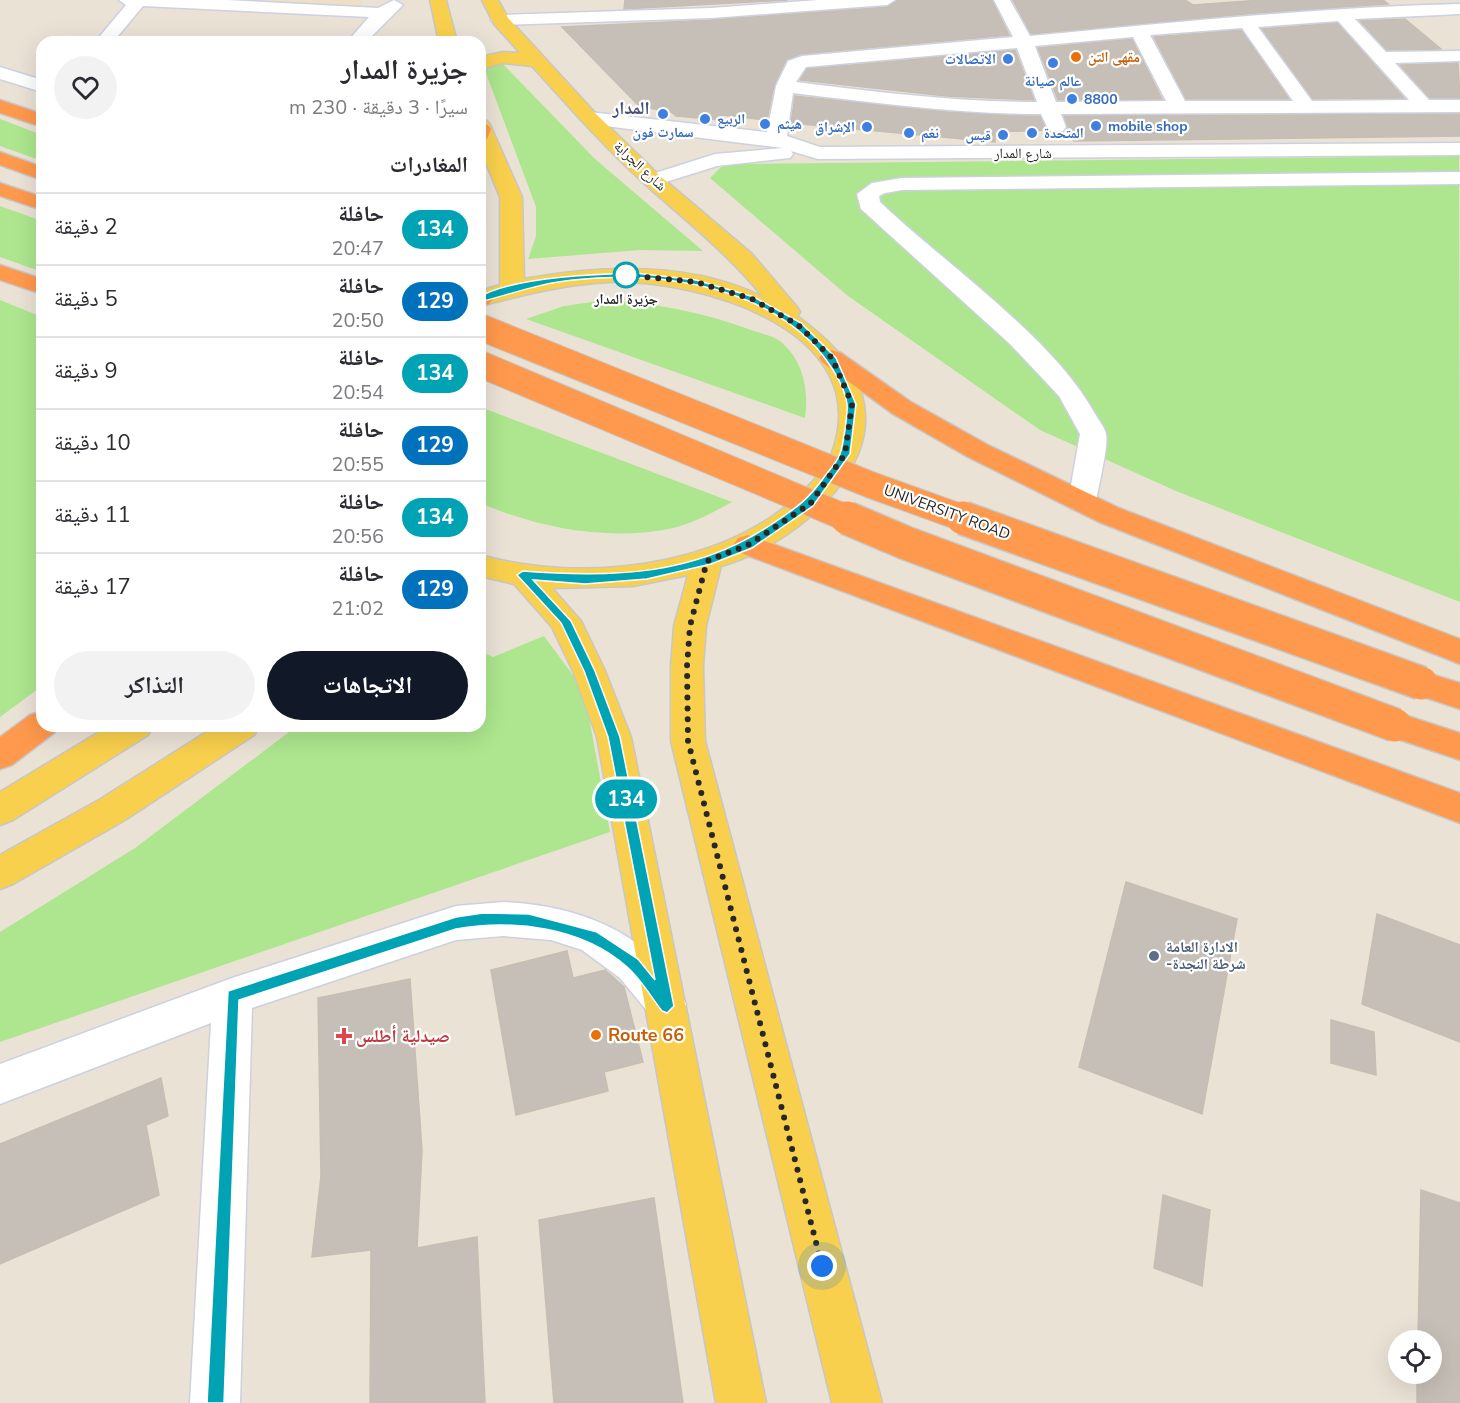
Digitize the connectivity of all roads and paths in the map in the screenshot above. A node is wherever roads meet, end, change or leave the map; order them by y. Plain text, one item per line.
1 (401, 0) edge
2 (438, 0) edge
3 (490, 0) edge
4 (887, 0) edge
5 (1002, 0) edge
6 (134, 1) edge
7 (818, 3) edge
8 (1401, 5) edge
9 (711, 7) edge
10 (591, 8) edge
11 (1460, 9) edge
12 (382, 13) junction
13 (1342, 15) junction
14 (500, 20) junction
15 (1246, 22) junction
16 (1139, 31) junction
17 (108, 36) edge
18 (361, 36) edge
19 (447, 36) edge
20 (1023, 41) junction
21 (1460, 56) edge
22 (1380, 58) junction
23 (486, 61) edge
24 (541, 63) junction
25 (0, 73) edge
26 (36, 84) edge
27 (785, 86) junction
28 (1460, 105) edge
29 (0, 106) edge
30 (1424, 106) junction
31 (1307, 107) junction
32 (1179, 108) junction
33 (1048, 109) junction
34 (36, 115) edge
35 (590, 118) junction
36 (776, 139) junction
37 (486, 143) edge
38 (1460, 149) edge
39 (818, 153) junction
40 (1068, 153) junction
41 (0, 158) edge
42 (36, 172) edge
43 (1460, 178) edge
44 (653, 180) junction
45 (0, 189) edge
46 (36, 202) edge
47 (0, 272) edge
48 (36, 285) edge
49 (512, 289) junction
50 (486, 297) edge
51 (798, 325) junction
52 (486, 329) edge
53 (832, 358) junction
54 (486, 367) edge
55 (1082, 502) junction
56 (748, 545) junction
57 (707, 561) junction
58 (486, 568) edge
59 (523, 575) junction
60 (1460, 652) edge
61 (1460, 696) edge
62 (36, 728) edge
63 (126, 732) edge
64 (233, 732) edge
65 (1460, 747) edge
66 (0, 755) edge
67 (1460, 808) edge
68 (0, 810) edge
69 (0, 873) edge
70 (232, 996) junction
71 (667, 1006) junction
72 (0, 1084) edge
73 (215, 1403) edge
74 (741, 1403) edge
75 (857, 1403) edge

1 - 12 street
2 - 19 main road
3 - 14 main road, شارع الجرابة
4 - 7 street
5 - 20 street
6 - 12 street
6 - 17 street
7 - 9 street
8 - 11 street
8 - 13 street
9 - 10 street
10 - 14 street
12 - 18 street
13 - 15 street
13 - 22 street
14 - 24 main road, شارع الجرابة
15 - 16 street
15 - 31 street
16 - 20 street
16 - 32 street
20 - 27 street
20 - 33 street
21 - 22 street
22 - 30 street
23 - 24 main road
24 - 35 main road, شارع الجرابة
25 - 26 street
27 - 33 street
27 - 36 street
28 - 30 street
29 - 34 highway
30 - 31 street
31 - 32 street
32 - 33 street
33 - 40 street
35 - 36 street, شارع المدار
35 - 44 main road, شارع الجرابة
36 - 39 street, شارع المدار
37 - 49 main road
38 - 40 street, شارع المدار
39 - 40 street, شارع المدار
39 - 44 street
41 - 42 highway
43 - 55 street
44 - 51 main road, شارع الجرابة
45 - 46 highway
47 - 48 highway
49 - 50 main road
49 - 51 main road
51 - 53 main road
52 - 61 highway, UNIVERSITY ROAD, bridge
53 - 55 highway
53 - 56 main road
54 - 65 highway, bridge
55 - 60 highway
56 - 57 main road
56 - 67 highway
57 - 59 main road
57 - 75 main road
58 - 59 main road
59 - 71 main road
62 - 66 highway
63 - 68 main road
64 - 69 main road
70 - 71 street
70 - 72 street
70 - 73 street
71 - 74 main road

